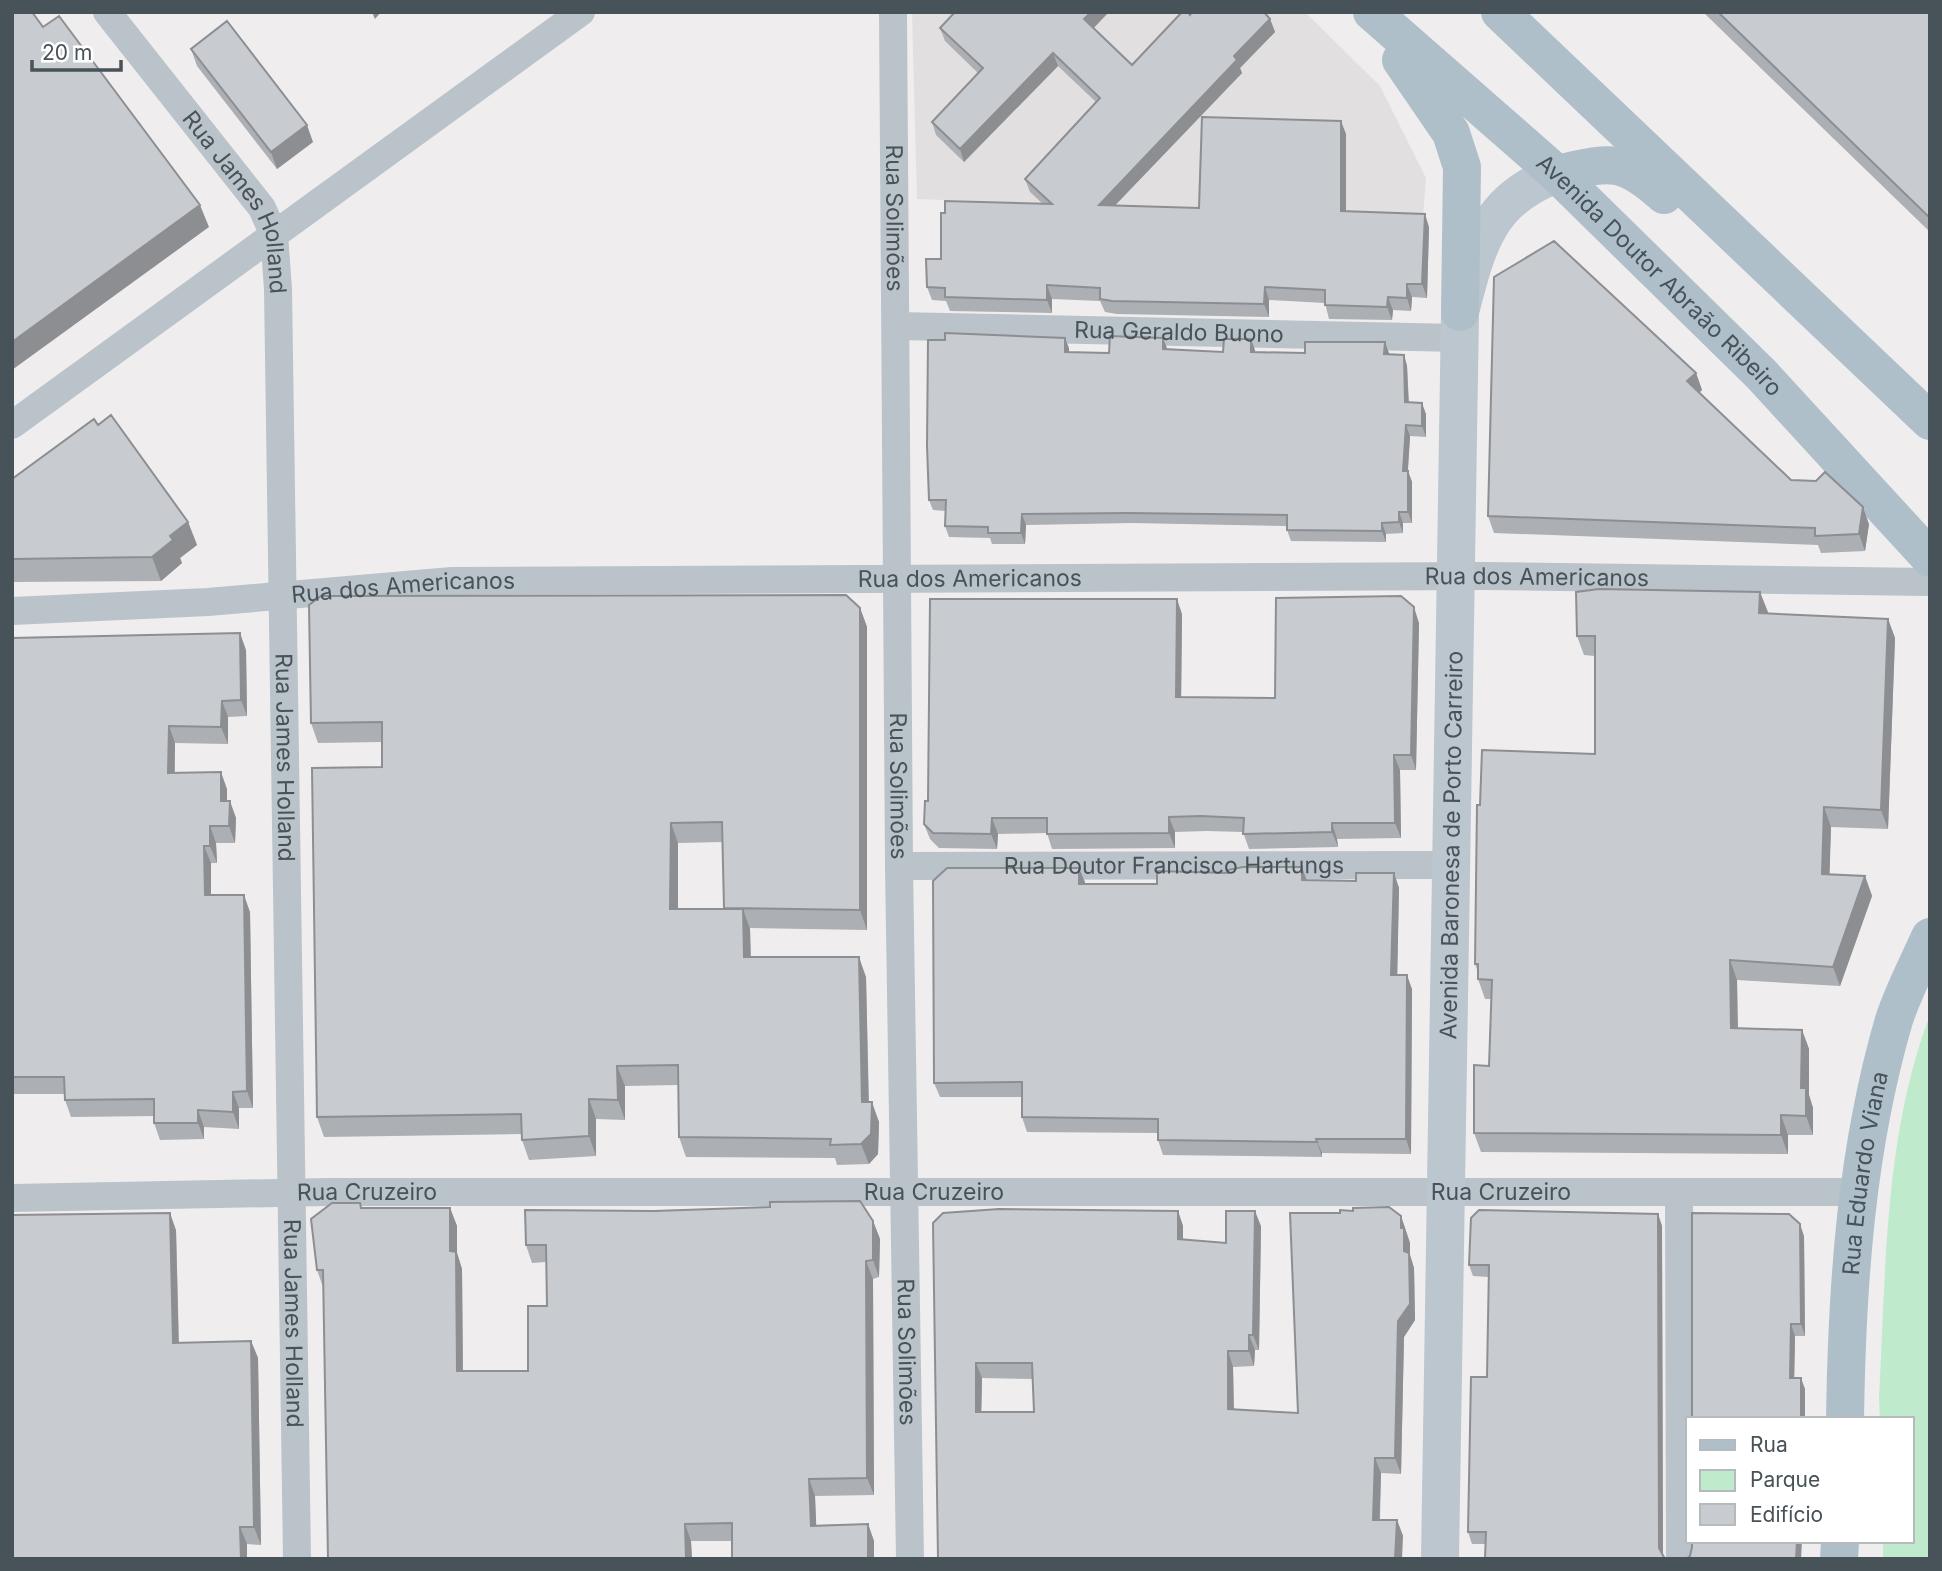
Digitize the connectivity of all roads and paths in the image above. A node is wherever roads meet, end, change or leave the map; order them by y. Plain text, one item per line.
1 (107, 12) edge
2 (581, 12) edge
3 (893, 12) edge
4 (1369, 12) edge
5 (1500, 12) edge
6 (1557, 174) junction
7 (274, 235) junction
8 (1744, 244) junction
9 (1460, 325) junction
10 (897, 326) junction
11 (1930, 421) edge
12 (12, 425) edge
13 (1930, 558) edge
14 (1455, 576) junction
15 (899, 580) junction
16 (1930, 582) edge
17 (282, 596) junction
18 (12, 611) edge
19 (1450, 865) junction
20 (899, 866) junction
21 (1929, 941) edge
22 (904, 1191) junction
23 (1858, 1192) junction
24 (291, 1193) junction
25 (1679, 1193) junction
26 (1447, 1194) junction
27 (12, 1198) edge
28 (1844, 1417) edge
29 (297, 1559) edge
30 (910, 1559) edge
31 (1440, 1559) edge
32 (1680, 1559) edge

1 - 7 street, Rua James Holland
2 - 7 street
3 - 10 street, Rua Solimões
4 - 6 main road, Avenida Doutor Abraão Ribeiro
4 - 9 main road
5 - 8 main road
6 - 8 main road
6 - 9 main road, Avenida Baronesa de Porto Carreiro
6 - 13 main road, Avenida Doutor Abraão Ribeiro
7 - 12 street
7 - 17 street, Rua James Holland
8 - 11 main road
9 - 10 street, Rua Geraldo Buono
9 - 14 main road, Avenida Baronesa de Porto Carreiro
10 - 15 street, Rua Solimões
14 - 15 street, Rua dos Americanos
14 - 16 street, Rua dos Americanos
14 - 19 main road, Avenida Baronesa de Porto Carreiro
15 - 17 street, Rua dos Americanos
15 - 20 street, Rua Solimões
17 - 18 street, Rua dos Americanos
17 - 24 street, Rua James Holland
19 - 20 street, Rua Doutor Francisco Hartungs
19 - 26 main road, Avenida Baronesa de Porto Carreiro
20 - 22 street, Rua Solimões
21 - 23 main road, Rua Eduardo Viana
22 - 24 street, Rua Cruzeiro
22 - 26 street, Rua Cruzeiro
22 - 30 street, Rua Solimões
23 - 25 street, Rua Cruzeiro
23 - 28 main road, Rua Eduardo Viana
24 - 27 street, Rua Cruzeiro
24 - 29 street, Rua James Holland
25 - 26 street, Rua Cruzeiro
25 - 32 street
26 - 31 main road, Avenida Baronesa de Porto Carreiro

